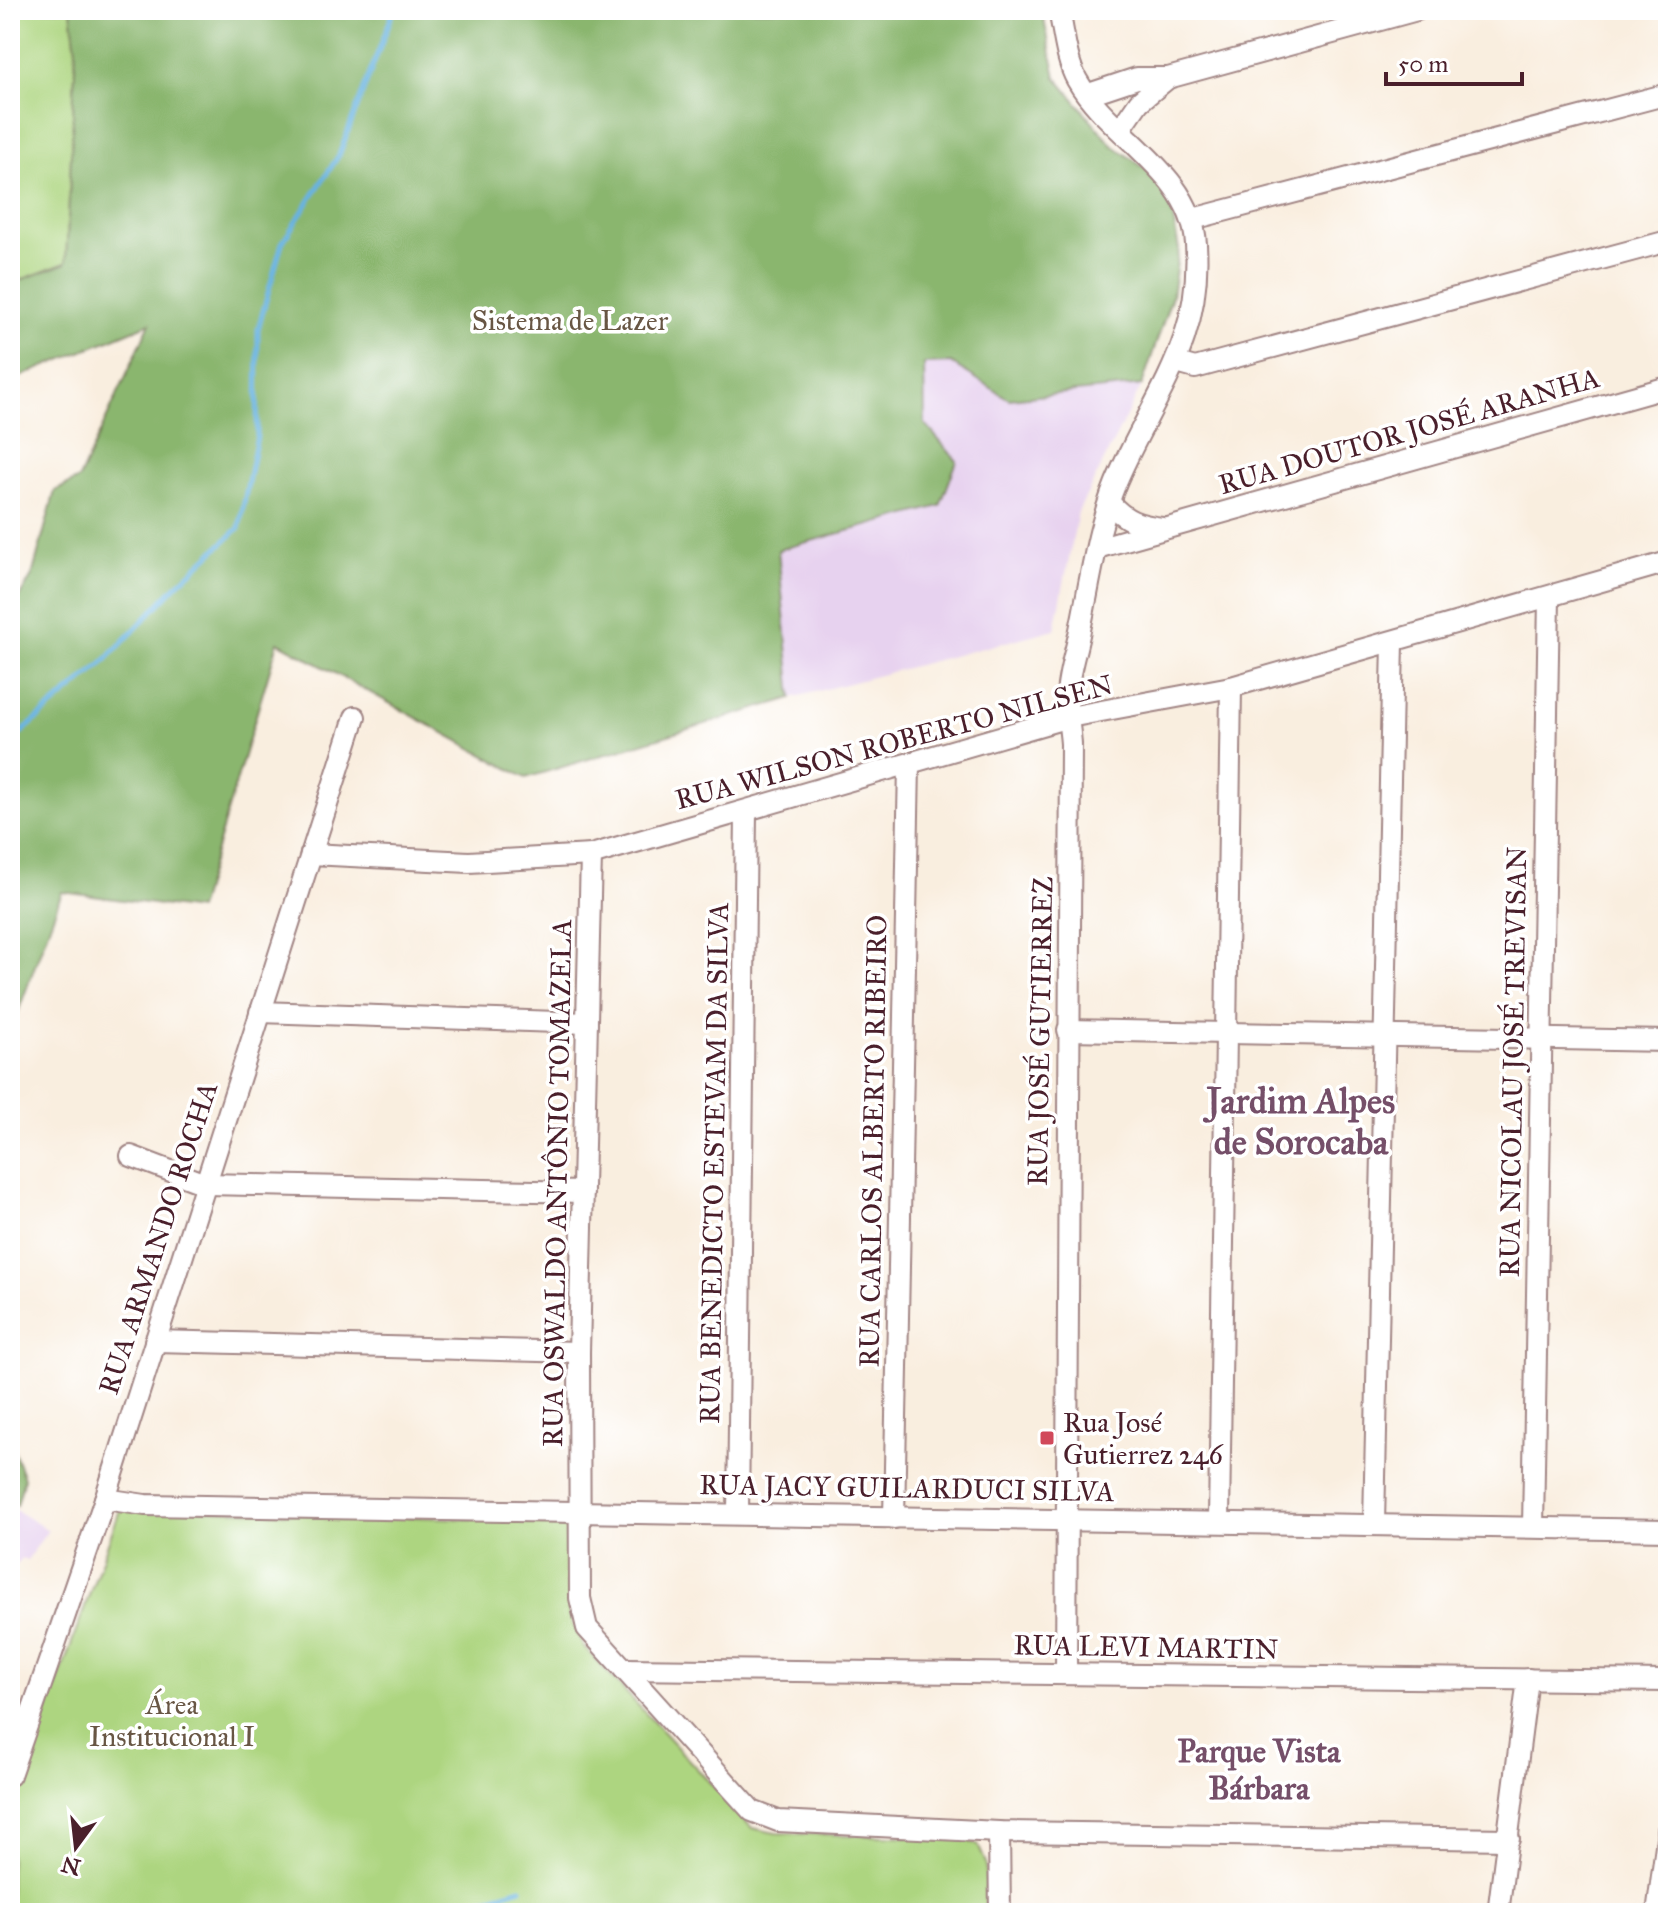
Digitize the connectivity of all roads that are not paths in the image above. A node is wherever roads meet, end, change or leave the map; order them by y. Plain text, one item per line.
1 (1059, 10) edge
2 (1417, 10) edge
3 (1168, 78) junction
4 (1089, 94) junction
5 (1668, 94) edge
6 (1121, 128) junction
7 (1193, 219) junction
8 (1668, 241) edge
9 (1177, 363) junction
10 (1668, 387) edge
11 (1110, 503) junction
12 (1166, 529) junction
13 (1097, 548) junction
14 (1668, 562) edge
15 (1549, 597) junction
16 (1393, 642) junction
17 (1231, 687) junction
18 (355, 717) dead end
19 (1069, 717) junction
20 (909, 765) junction
21 (746, 812) junction
22 (311, 854) junction
23 (591, 855) junction
24 (260, 1012) junction
25 (587, 1023) junction
26 (1068, 1030) junction
27 (1226, 1033) junction
28 (1384, 1036) junction
29 (1541, 1039) junction
30 (1668, 1041) edge
31 (131, 1156) dead end
32 (205, 1184) junction
33 (583, 1192) junction
34 (155, 1341) junction
35 (579, 1352) junction
36 (114, 1468) junction
37 (105, 1499) junction
38 (145, 1505) junction
39 (580, 1513) junction
40 (738, 1514) junction
41 (894, 1518) junction
42 (1064, 1518) junction
43 (1219, 1521) junction
44 (1374, 1524) junction
45 (1533, 1527) junction
46 (1668, 1530) edge
47 (624, 1669) junction
48 (1066, 1674) junction
49 (1528, 1679) junction
50 (1668, 1681) edge
51 (10, 1775) edge
52 (1668, 1830) edge
53 (999, 1832) junction
54 (1509, 1839) junction
55 (1000, 1913) edge
56 (1498, 1913) edge
57 (1657, 1913) edge

1 - 4 street
2 - 3 street
3 - 4 street
3 - 6 street
4 - 6 street
5 - 7 street
6 - 7 street
7 - 9 street, RUA JOSÉ GUTIERREZ
8 - 9 street
9 - 11 street, RUA JOSÉ GUTIERREZ
10 - 12 street, RUA DOUTOR JOSÉ ARANHA
11 - 12 street
11 - 13 street, RUA JOSÉ GUTIERREZ
12 - 13 street, RUA DOUTOR JOSÉ ARANHA
13 - 19 street, RUA JOSÉ GUTIERREZ
14 - 15 street, RUA WILSON ROBERTO NILSEN
15 - 16 street, RUA WILSON ROBERTO NILSEN
15 - 29 street, RUA NICOLAU JOSÉ TREVISAN
16 - 17 street, RUA WILSON ROBERTO NILSEN
16 - 28 street
17 - 19 street, RUA WILSON ROBERTO NILSEN
17 - 27 street
18 - 22 street, RUA ARMANDO ROCHA
19 - 20 street, RUA WILSON ROBERTO NILSEN
19 - 26 street, RUA JOSÉ GUTIERREZ
20 - 21 street, RUA WILSON ROBERTO NILSEN
20 - 41 street, RUA CARLOS ALBERTO RIBEIRO
21 - 23 street, RUA WILSON ROBERTO NILSEN
21 - 40 street, RUA BENEDICTO ESTEVAM DA SILVA
22 - 23 street, RUA WILSON ROBERTO NILSEN
22 - 24 street, RUA ARMANDO ROCHA
23 - 25 street, RUA OSWALDO ANTÔNIO TOMAZELA
24 - 25 street
24 - 32 street, RUA ARMANDO ROCHA
25 - 33 street, RUA OSWALDO ANTÔNIO TOMAZELA
26 - 27 street
26 - 42 street, RUA JOSÉ GUTIERREZ
27 - 28 street
27 - 43 street
28 - 29 street
28 - 44 street
29 - 30 street
29 - 45 street, RUA NICOLAU JOSÉ TREVISAN
31 - 32 street
32 - 33 street
32 - 34 street, RUA ARMANDO ROCHA
33 - 35 street, RUA OSWALDO ANTÔNIO TOMAZELA
34 - 35 street
34 - 36 street, RUA ARMANDO ROCHA
35 - 39 street, RUA OSWALDO ANTÔNIO TOMAZELA
36 - 37 street, RUA ARMANDO ROCHA
36 - 38 street
37 - 38 street, RUA JACY GUILARDUCI SILVA
37 - 51 street, RUA ARMANDO ROCHA
38 - 39 street, RUA JACY GUILARDUCI SILVA
39 - 40 street, RUA JACY GUILARDUCI SILVA
39 - 47 street, RUA OSWALDO ANTÔNIO TOMAZELA
40 - 41 street, RUA JACY GUILARDUCI SILVA
41 - 42 street, RUA JACY GUILARDUCI SILVA
42 - 43 street, RUA JACY GUILARDUCI SILVA
42 - 48 street, RUA JOSÉ GUTIERREZ
43 - 44 street, RUA JACY GUILARDUCI SILVA
44 - 45 street, RUA JACY GUILARDUCI SILVA
45 - 46 street, RUA JACY GUILARDUCI SILVA
47 - 48 street, RUA LEVI MARTIN
47 - 53 street, RUA OSWALDO ANTÔNIO TOMAZELA
48 - 49 street, RUA LEVI MARTIN
49 - 50 street, RUA LEVI MARTIN
49 - 54 street
52 - 57 street
53 - 54 street, RUA OSWALDO ANTÔNIO TOMAZELA
53 - 55 street
54 - 56 street

